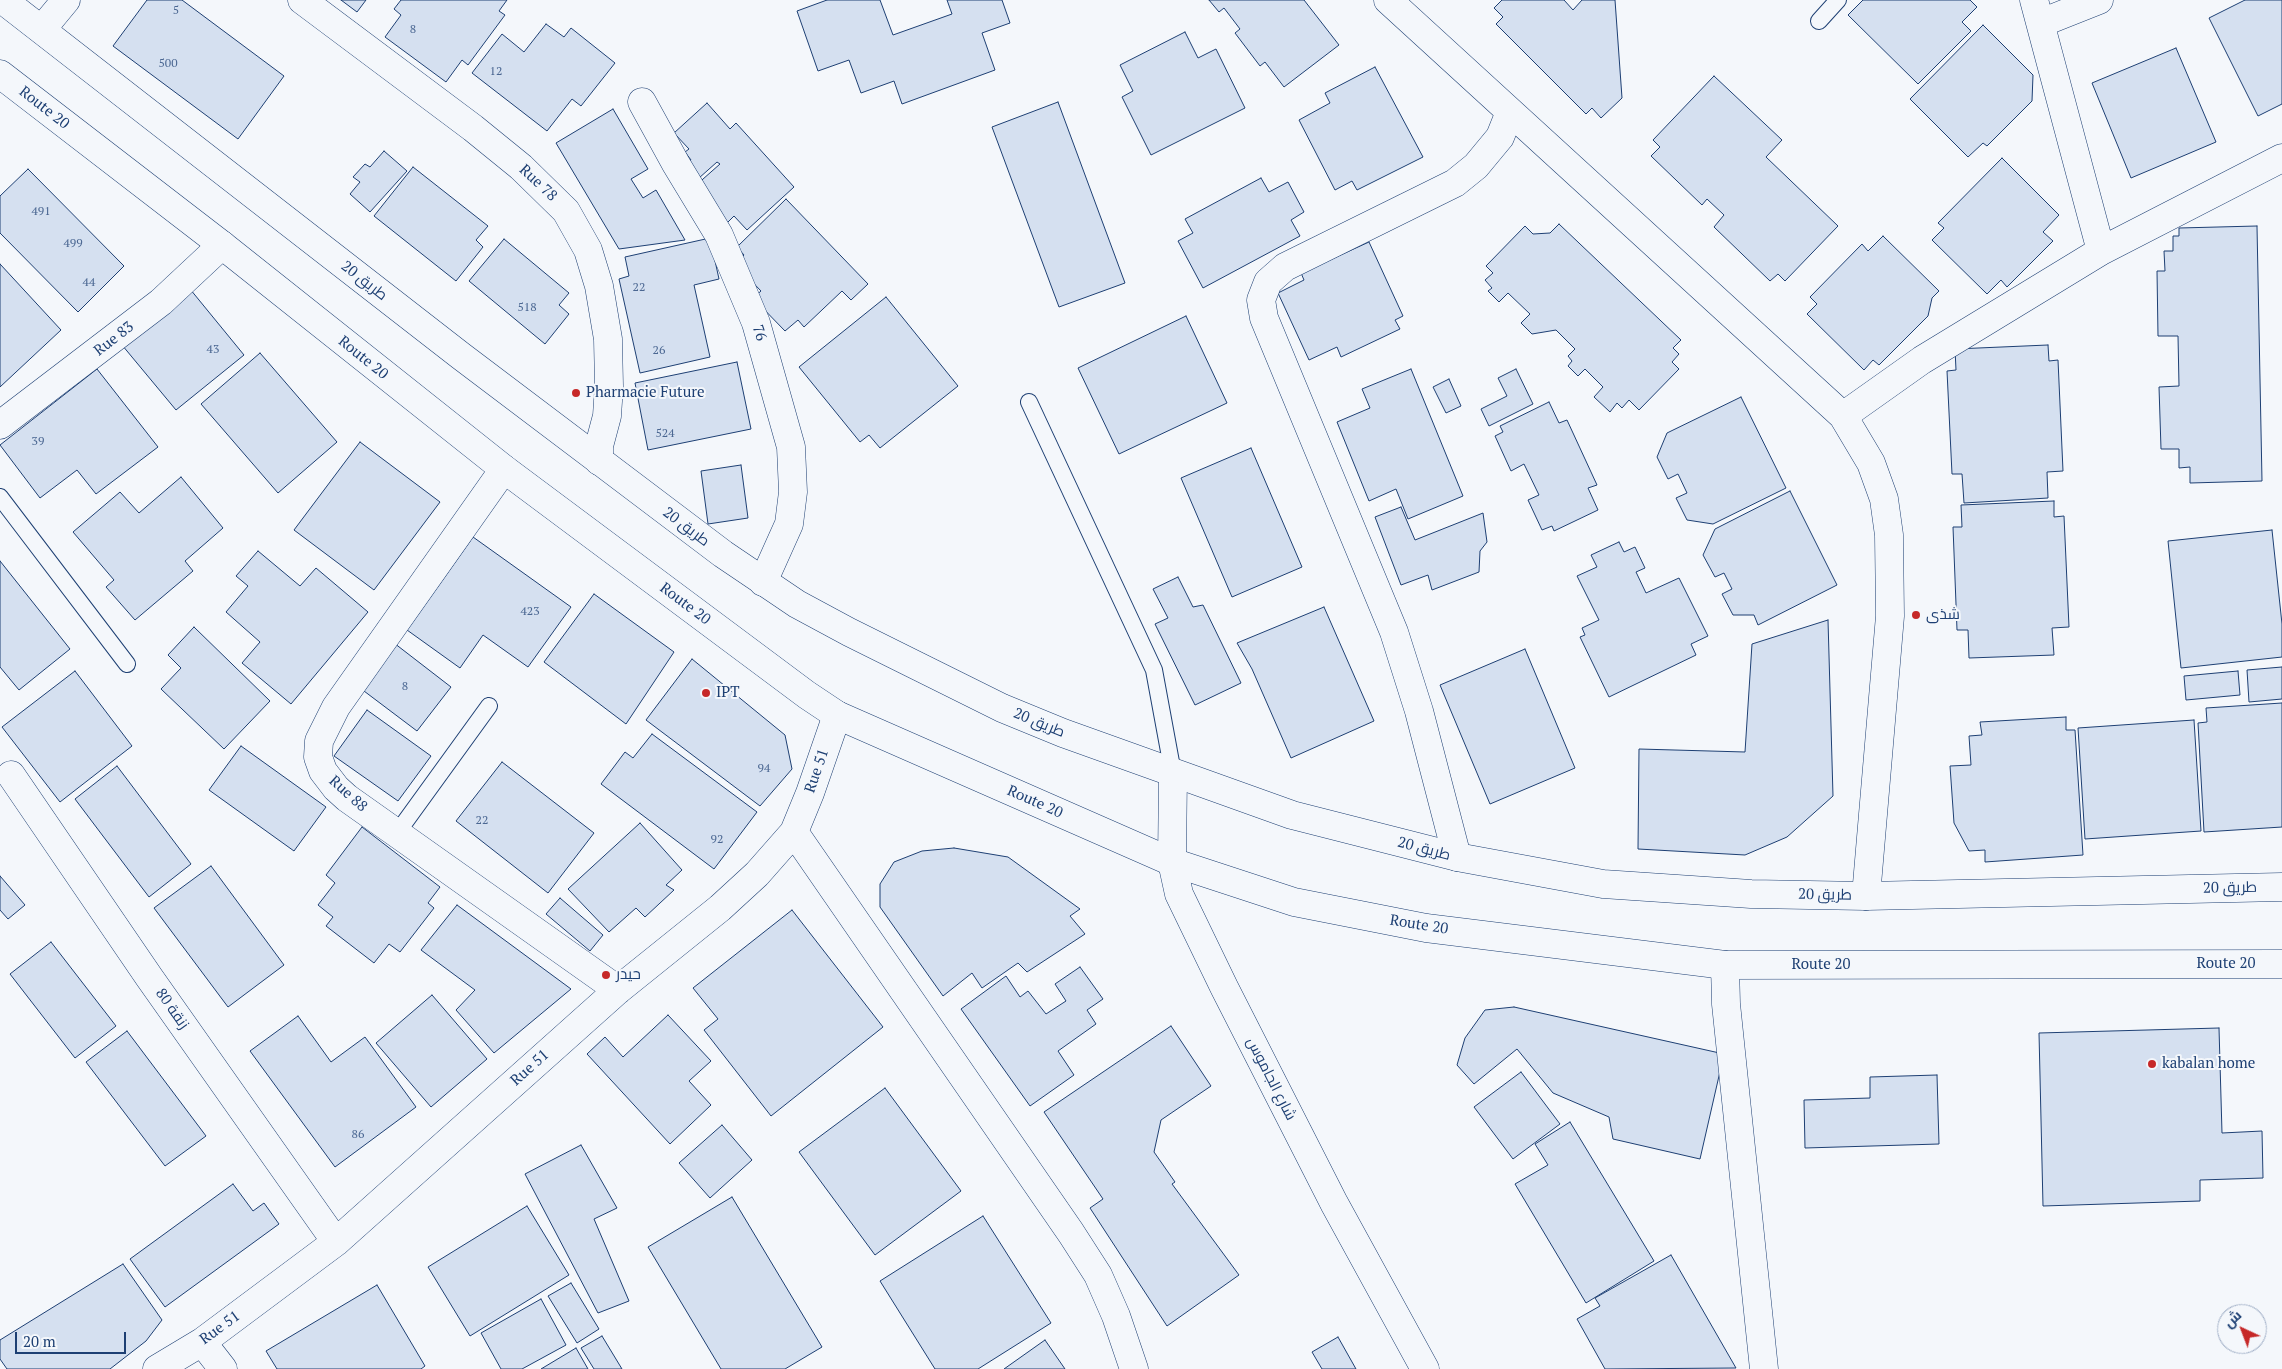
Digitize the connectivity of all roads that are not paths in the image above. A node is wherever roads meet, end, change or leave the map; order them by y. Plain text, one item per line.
1 (3, 0) edge
2 (66, 0) edge
3 (302, 0) edge
4 (1388, 0) edge
5 (1838, 0) edge
6 (2099, 0) edge
7 (2037, 12) edge
8 (1819, 20) dead end
9 (42, 29) junction
10 (0, 74) edge
11 (642, 102) dead end
12 (1510, 112) junction
13 (2282, 158) edge
14 (222, 245) junction
15 (2102, 251) junction
16 (1029, 402) dead end
17 (1843, 416) junction
18 (0, 425) edge
19 (599, 461) junction
20 (504, 469) junction
21 (0, 497) edge
22 (763, 582) junction
23 (127, 664) dead end
24 (489, 706) dead end
25 (837, 714) junction
26 (1173, 774) junction
27 (11, 775) dead end
28 (794, 832) junction
29 (397, 834) junction
30 (1457, 857) junction
31 (1172, 862) junction
32 (2282, 887) edge
33 (1866, 896) junction
34 (2282, 964) edge
35 (1725, 965) junction
36 (618, 990) junction
37 (336, 1242) junction
38 (202, 1342) junction
39 (158, 1369) edge
40 (223, 1369) edge
41 (1134, 1369) edge
42 (1425, 1369) edge
43 (1764, 1369) edge

1 - 9 street, طريق 20
2 - 9 street
3 - 19 street, Rue 78
4 - 12 street
5 - 8 lane
6 - 7 street
7 - 15 street
9 - 19 street, طريق 20
10 - 14 street, Route 20
11 - 22 street, 76
12 - 17 street
12 - 30 street
13 - 15 street
14 - 18 street, Rue 83
14 - 20 street, Route 20
15 - 17 street
16 - 26 lane
17 - 33 street
19 - 22 street, طريق 20
20 - 25 street, Route 20
20 - 29 street, Rue 88
21 - 23 lane
22 - 26 street, طريق 20
24 - 29 lane
25 - 28 street, Rue 51
25 - 31 street, Route 20
26 - 30 street, طريق 20
26 - 31 street, شارع الجاموس
27 - 37 street, زنقة 80
28 - 36 street, Rue 51
28 - 41 street
29 - 36 street, Rue 88
30 - 33 street, طريق 20
31 - 35 street, Route 20
31 - 42 street, شارع الجاموس
32 - 33 street, طريق 20
34 - 35 street, Route 20
35 - 43 street
36 - 37 street, Rue 51
37 - 38 street, Rue 51
38 - 39 street, Rue 51
38 - 40 street

